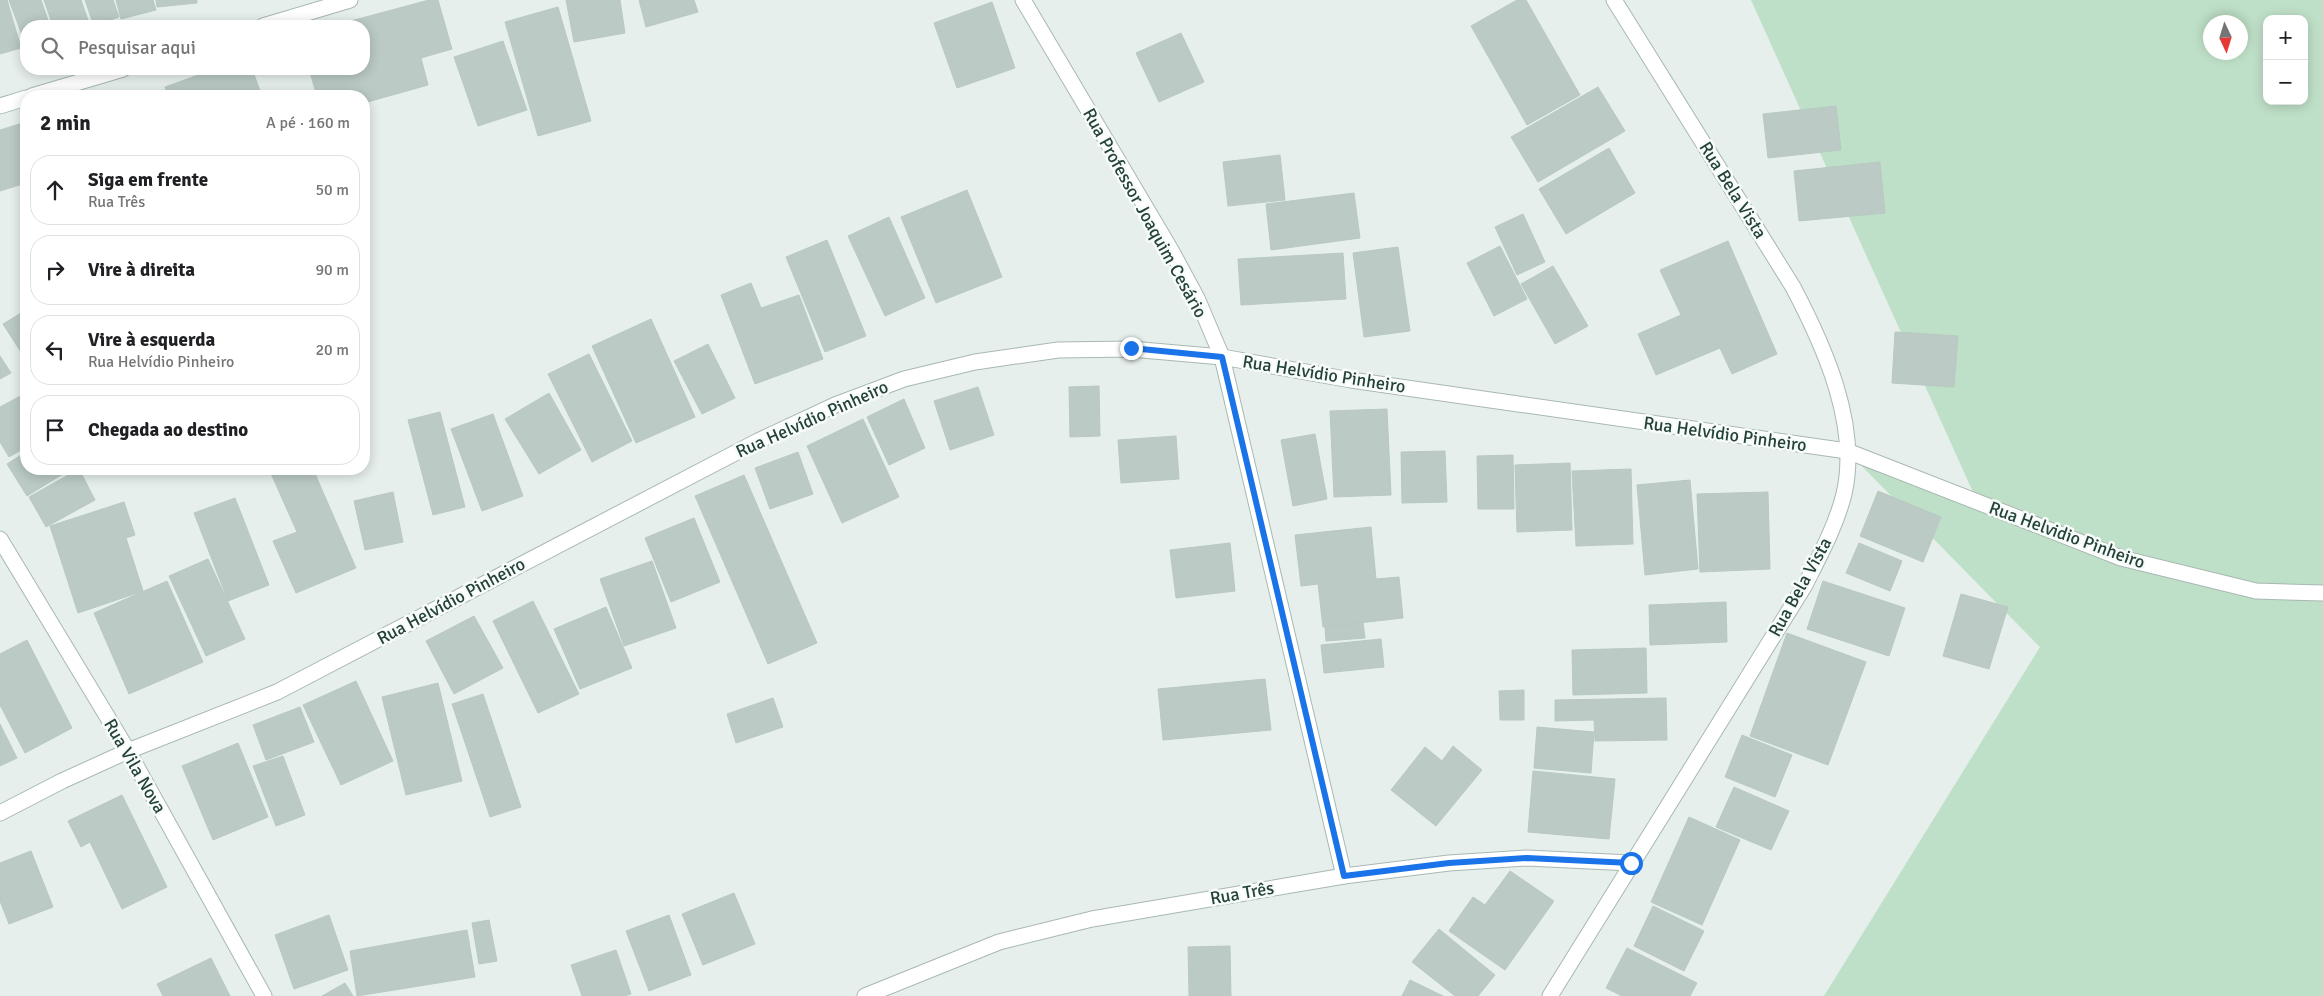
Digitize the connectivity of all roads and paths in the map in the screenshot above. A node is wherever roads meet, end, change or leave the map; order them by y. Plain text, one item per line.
1 (350, 0) edge
2 (1023, 0) edge
3 (1614, 0) edge
4 (284, 20) edge
5 (103, 75) edge
6 (52, 90) edge
7 (20, 100) edge
8 (0, 106) edge
9 (1222, 357) junction
10 (1847, 451) junction
11 (0, 538) edge
12 (2323, 593) edge
13 (128, 752) junction
14 (0, 813) edge
15 (1631, 863) junction
16 (1344, 876) junction
17 (264, 996) edge
18 (865, 996) edge
19 (1550, 996) edge

1 - 4 street
2 - 9 street, Rua Professor Joaquim Cesário
3 - 10 street, Rua Bela Vista
5 - 6 street
7 - 8 street
9 - 10 street, Rua Helvídio Pinheiro
9 - 13 street, Rua Helvídio Pinheiro
9 - 16 street, Rua Professor Joaquim Cesário
10 - 12 street, Rua Helvidio Pinheiro
10 - 15 street, Rua Bela Vista
11 - 13 street, Rua Vila Nova
13 - 14 street, Rua Helvídio Pinheiro
13 - 17 street, Rua Vila Nova
15 - 16 street, Rua Três
15 - 19 street, Rua Bela Vista
16 - 18 street, Rua Três

